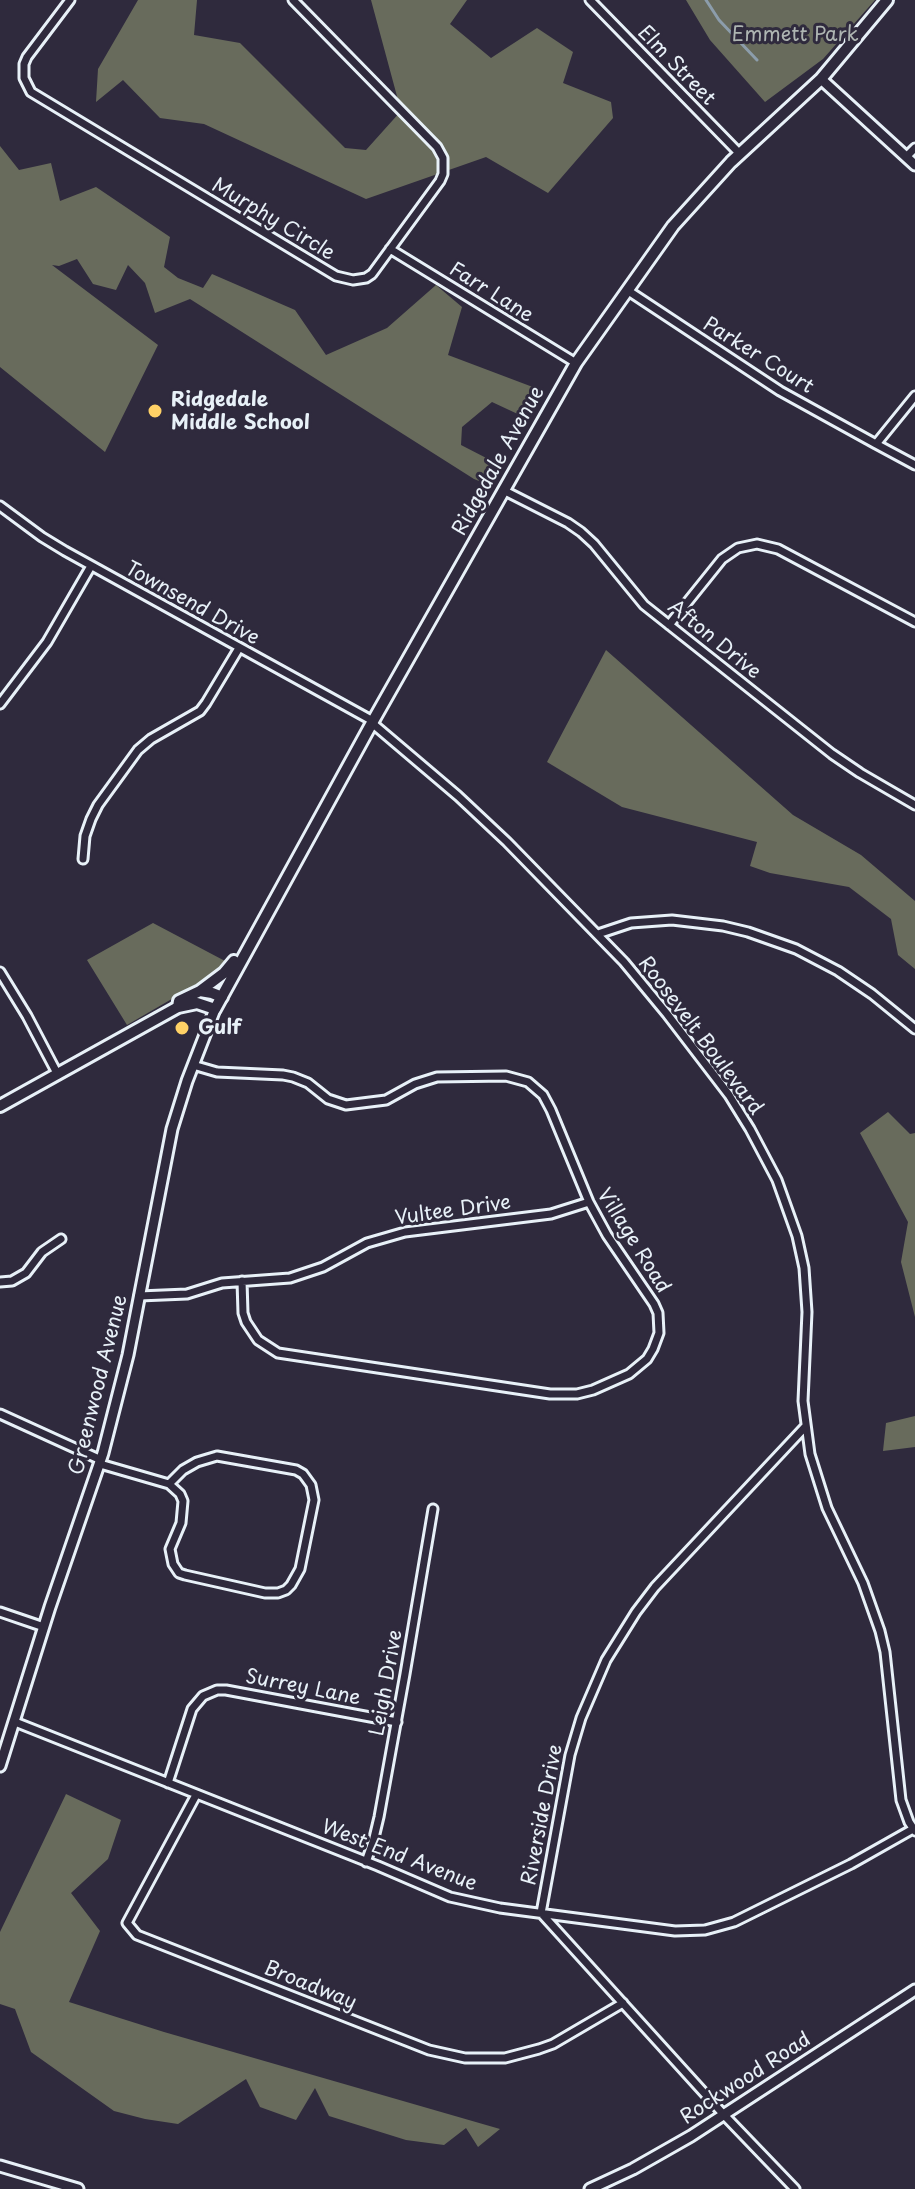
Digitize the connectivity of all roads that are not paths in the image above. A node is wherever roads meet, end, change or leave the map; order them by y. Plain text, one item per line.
1 (70, 0) edge
2 (293, 0) edge
3 (590, 0) edge
4 (887, 0) edge
5 (821, 79) junction
6 (915, 148) edge
7 (740, 154) junction
8 (906, 157) junction
9 (915, 165) edge
10 (390, 249) junction
11 (627, 290) junction
12 (576, 363) junction
13 (915, 396) edge
14 (876, 444) junction
15 (915, 465) edge
16 (503, 490) junction
17 (0, 506) edge
18 (91, 566) junction
19 (915, 622) edge
20 (669, 625) junction
21 (239, 648) junction
22 (0, 688) edge
23 (8, 694) junction
24 (0, 704) edge
25 (373, 722) junction
26 (915, 805) edge
27 (83, 859) dead end
28 (598, 934) junction
29 (243, 956) junction
30 (0, 972) edge
31 (200, 991) junction
32 (222, 997) junction
33 (178, 1007) junction
34 (215, 1009) junction
35 (915, 1029) edge
36 (193, 1065) junction
37 (58, 1075) junction
38 (0, 1106) edge
39 (589, 1202) junction
40 (61, 1239) dead end
41 (242, 1281) junction
42 (0, 1282) edge
43 (139, 1296) junction
44 (0, 1414) edge
45 (805, 1427) junction
46 (101, 1462) junction
47 (169, 1484) junction
48 (433, 1509) dead end
49 (0, 1612) edge
50 (44, 1627) junction
51 (15, 1722) junction
52 (397, 1722) junction
53 (0, 1766) edge
54 (168, 1783) junction
55 (196, 1795) junction
56 (914, 1830) edge
57 (366, 1862) junction
58 (541, 1913) junction
59 (915, 1990) edge
60 (623, 2003) junction
61 (725, 2116) junction
62 (0, 2166) edge
63 (78, 2189) edge
64 (590, 2189) edge
65 (795, 2189) edge

1 - 10 street, Murphy Circle
2 - 10 street, Murphy Circle
3 - 7 street, Elm Street
4 - 5 main road, Ridgedale Avenue
5 - 7 main road, Ridgedale Avenue
5 - 8 street
6 - 8 street
7 - 11 main road, Ridgedale Avenue
8 - 9 street
10 - 12 street, Farr Lane
11 - 12 main road, Ridgedale Avenue
11 - 14 street, Parker Court
12 - 16 main road, Ridgedale Avenue
13 - 14 street
14 - 15 street, Parker Court
16 - 20 street, Afton Drive
16 - 25 main road, Ridgedale Avenue
17 - 18 street, Townsend Drive
18 - 21 street, Townsend Drive
18 - 23 street
19 - 20 street
20 - 26 street, Afton Drive
21 - 25 street, Townsend Drive
21 - 27 street
22 - 23 street
23 - 24 street
25 - 28 street, Roosevelt Boulevard
25 - 29 main road, Ridgedale Avenue
28 - 35 street
28 - 45 street, Roosevelt Boulevard
29 - 31 main road
29 - 32 main road, Ridgedale Avenue
30 - 37 street
31 - 32 main road
31 - 33 main road
32 - 34 main road, Ridgedale Avenue
33 - 34 main road
33 - 37 main road
34 - 36 street, Greenwood Avenue
36 - 39 street, Village Road
36 - 43 street, Greenwood Avenue
37 - 38 main road
39 - 41 street, Vultee Drive
39 - 41 street, Village Road
40 - 42 street
41 - 43 street, Vultee Drive
43 - 46 street, Greenwood Avenue
44 - 46 street
45 - 56 street, Roosevelt Boulevard
45 - 58 street, Riverside Drive
46 - 47 street
46 - 50 street, Greenwood Avenue
47 - 47 street
48 - 52 street, Leigh Drive
49 - 50 street
50 - 51 street, Greenwood Avenue
51 - 53 street, Greenwood Avenue
51 - 54 street, West End Avenue
52 - 54 street, Surrey Lane
52 - 57 street, Leigh Drive
54 - 55 street, West End Avenue
55 - 57 street, West End Avenue
55 - 60 street, Broadway
56 - 58 street, West End Avenue
57 - 58 street, West End Avenue
58 - 60 street, Riverside Drive
59 - 61 street, Rockwood Road
60 - 61 street, Riverside Drive
61 - 64 street, Rockwood Road
61 - 65 street, Riverside Drive
62 - 63 street

